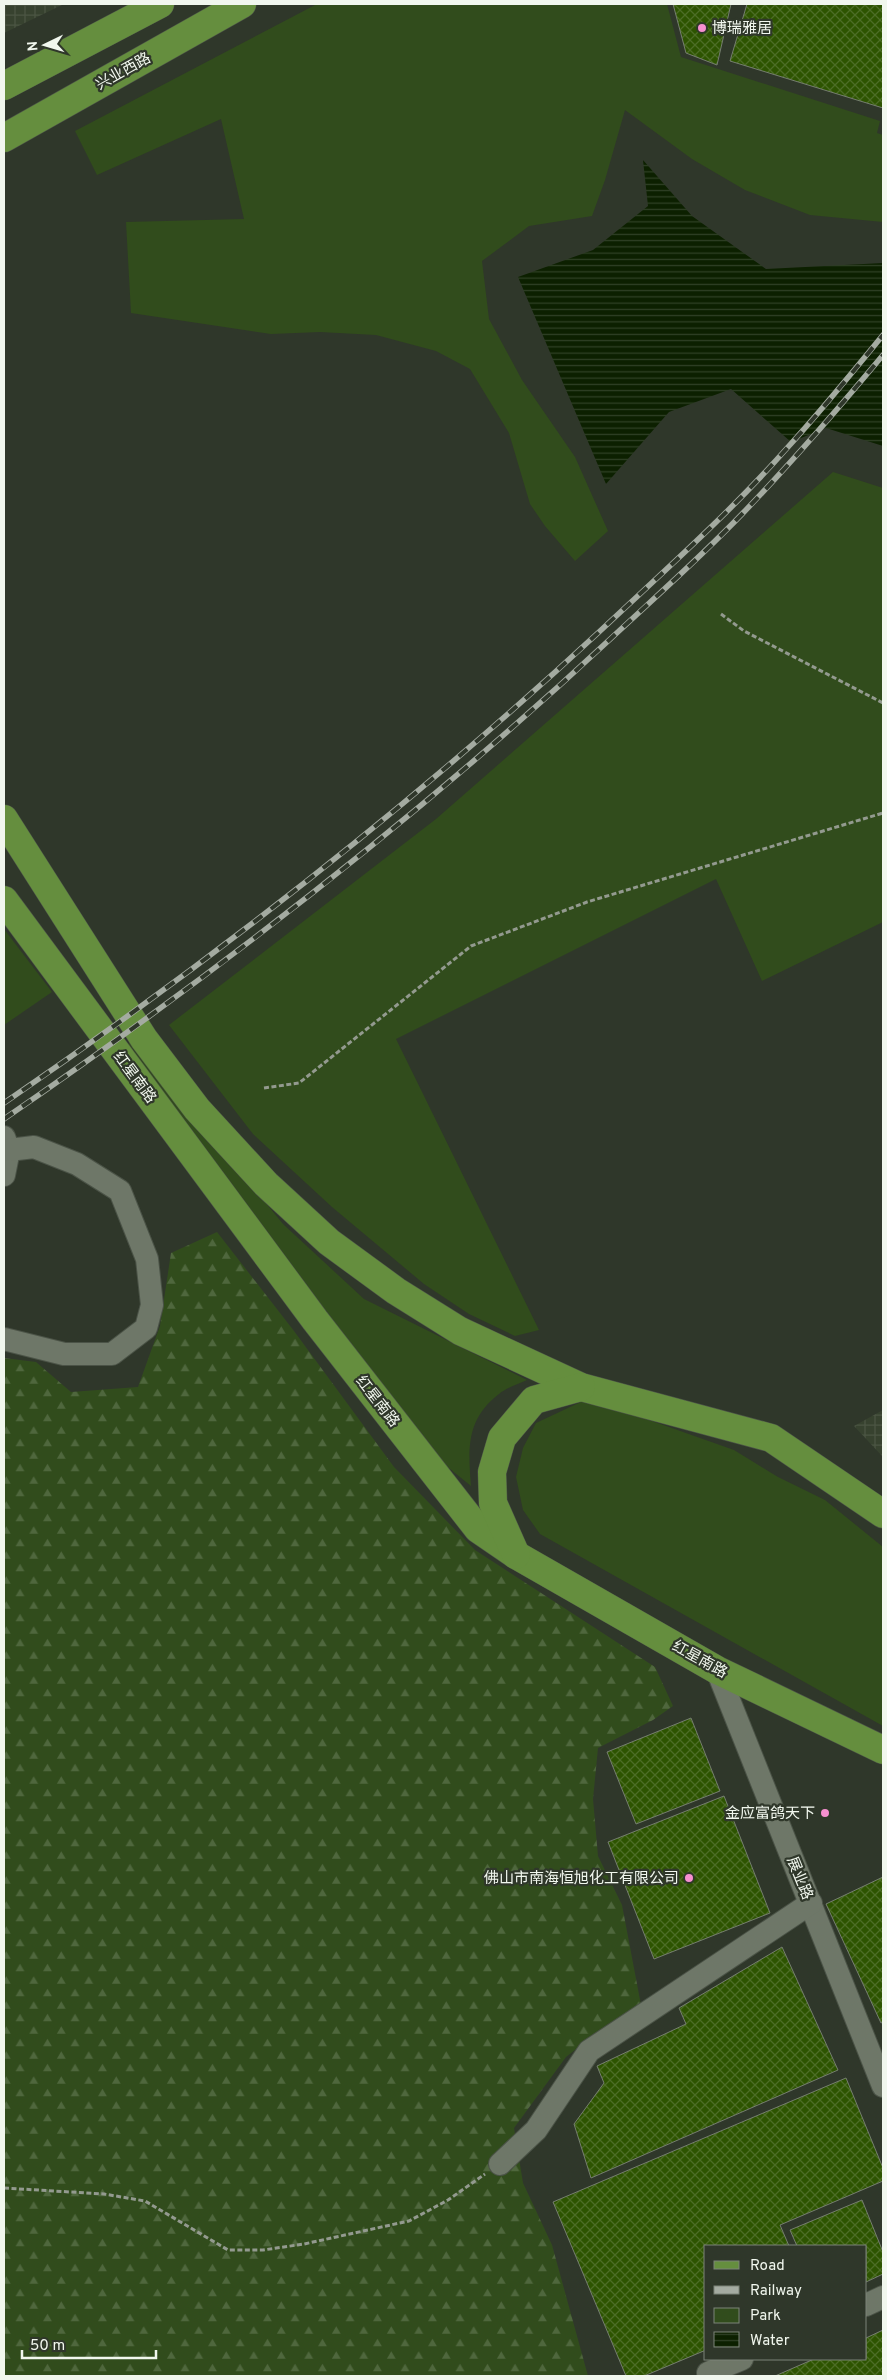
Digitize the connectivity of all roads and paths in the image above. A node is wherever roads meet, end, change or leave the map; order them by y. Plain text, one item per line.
1 (160, 4) edge
2 (242, 4) edge
3 (4, 86) edge
4 (4, 138) edge
5 (721, 614) dead end
6 (883, 702) edge
7 (883, 813) edge
8 (4, 820) edge
9 (4, 900) edge
10 (264, 1088) dead end
11 (6, 1144) edge
12 (4, 1175) edge
13 (4, 1339) edge
14 (581, 1387) junction
15 (883, 1514) edge
16 (516, 1555) junction
17 (717, 1670) junction
18 (883, 1750) edge
19 (811, 1904) junction
20 (883, 2086) edge
21 (500, 2164) joint
22 (4, 2188) edge
23 (883, 2297) edge
24 (867, 2305) edge
25 (740, 2360) edge
26 (708, 2374) dead end

1 - 3 main road
2 - 4 main road, 兴业西路
5 - 6 path
7 - 10 path
8 - 14 main road, 红星南路
9 - 16 main road, 红星南路
11 - 12 street
11 - 13 street
14 - 15 main road, 红星南路
14 - 16 main road
16 - 17 main road, 红星南路
17 - 18 main road, 红星南路
17 - 19 street, 展业路
19 - 20 street, 展业路
19 - 21 street
21 - 22 path
23 - 24 street
25 - 26 street

